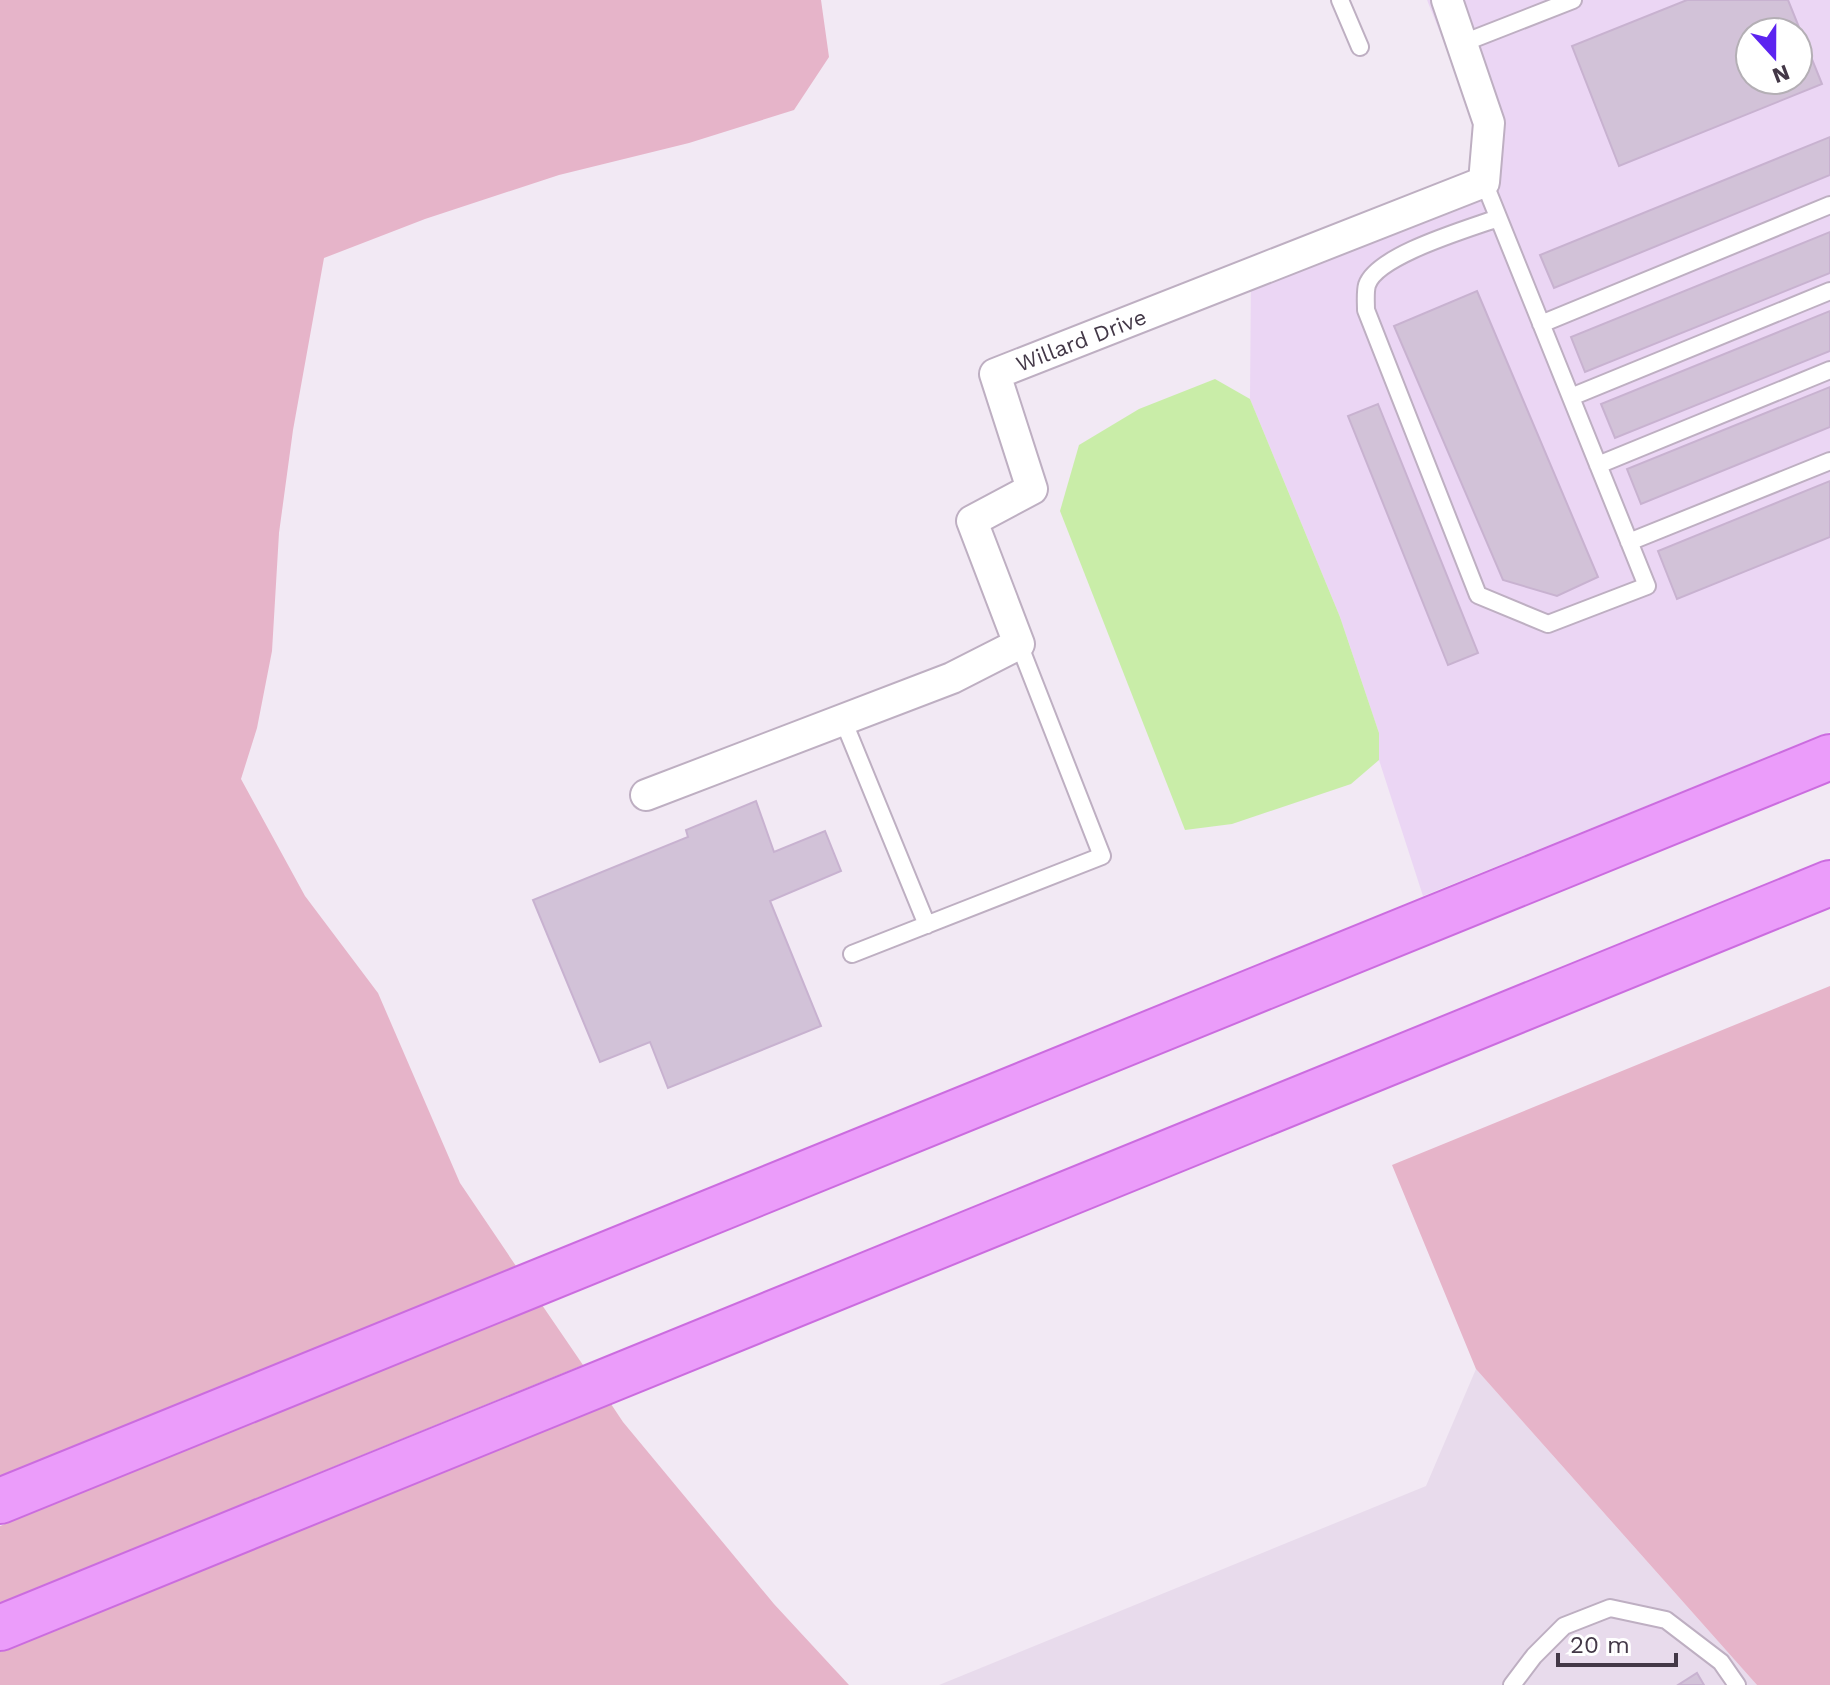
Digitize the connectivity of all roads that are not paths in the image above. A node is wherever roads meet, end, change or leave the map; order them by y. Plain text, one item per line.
1 (1340, 0) edge
2 (1447, 0) edge
3 (1573, 0) edge
4 (1463, 43) junction
5 (1360, 47) dead end
6 (1484, 182) junction
7 (1830, 205) edge
8 (1498, 218) junction
9 (1830, 291) edge
10 (1541, 324) junction
11 (1830, 370) edge
12 (1571, 397) junction
13 (1830, 461) edge
14 (1598, 465) junction
15 (1629, 542) junction
16 (1019, 644) junction
17 (843, 720) junction
18 (1830, 757) edge
19 (646, 795) dead end
20 (1830, 883) edge
21 (927, 925) junction
22 (852, 954) dead end
23 (0, 1501) edge
24 (0, 1628) edge
25 (1512, 1685) edge
26 (1737, 1685) edge

1 - 5 lane
2 - 4 street
3 - 4 lane
4 - 6 street
6 - 8 lane
6 - 16 street, Willard Drive
7 - 10 lane
8 - 10 lane
8 - 15 lane
9 - 12 lane
10 - 12 lane
11 - 14 lane
12 - 14 lane
13 - 15 lane
14 - 15 lane
16 - 17 street
16 - 21 lane
17 - 19 street
17 - 21 lane
18 - 23 main road
20 - 24 main road
21 - 22 lane
25 - 26 lane

